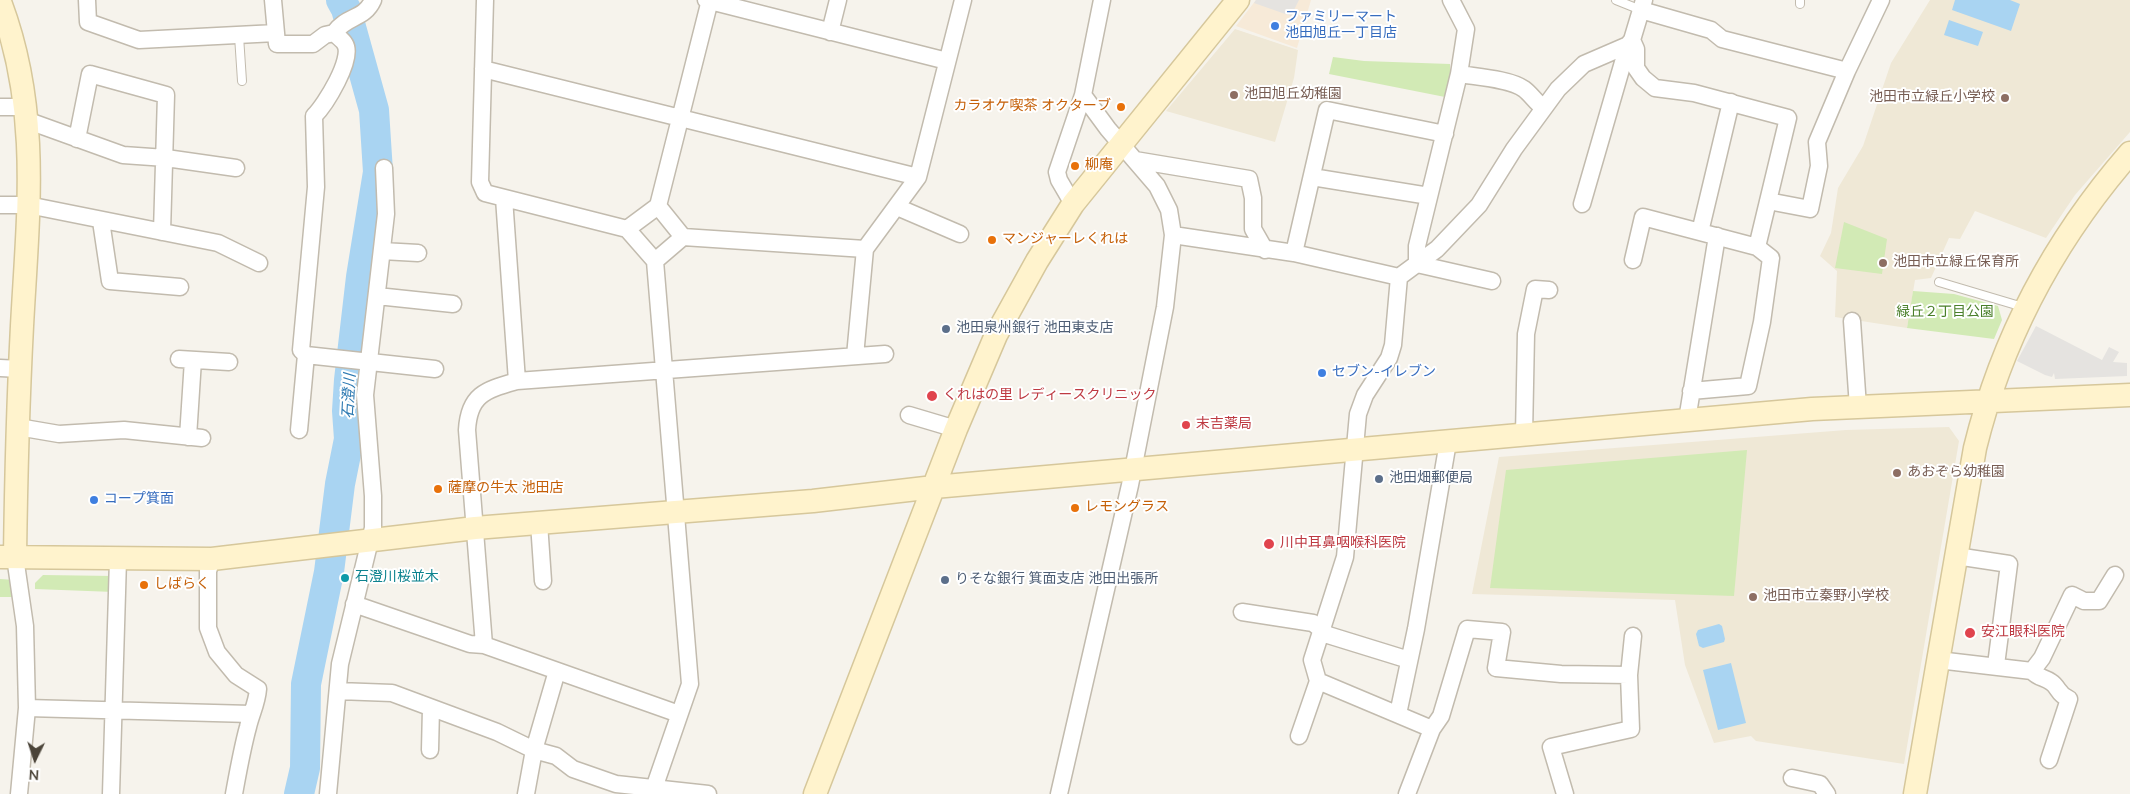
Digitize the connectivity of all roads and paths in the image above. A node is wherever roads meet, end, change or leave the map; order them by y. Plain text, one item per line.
1 (87, 0) edge
2 (273, 0) edge
3 (374, 0) edge
4 (485, 0) edge
5 (709, 0) edge
6 (838, 0) edge
7 (963, 0) edge
8 (1102, 0) edge
9 (1238, 0) edge
10 (1452, 0) edge
11 (1616, 0) edge
12 (1882, 0) edge
13 (1643, 5) edge
14 (2, 12) edge
15 (338, 28) junction
16 (830, 32) junction
17 (276, 33) junction
18 (240, 36) junction
19 (1630, 43) junction
20 (947, 61) junction
21 (483, 69) junction
22 (1847, 71) junction
23 (1459, 74) junction
24 (242, 81) dead end
25 (1083, 95) junction
26 (1732, 102) junction
27 (0, 107) edge
28 (1544, 108) junction
29 (26, 114) junction
30 (680, 118) junction
31 (1445, 134) junction
32 (76, 139) junction
33 (1128, 152) junction
34 (2130, 153) edge
35 (166, 158) junction
36 (236, 168) dead end
37 (384, 168) dead end
38 (1312, 176) junction
39 (918, 178) junction
40 (1429, 196) junction
41 (504, 198) junction
42 (1768, 201) junction
43 (1074, 204) junction
44 (1582, 204) dead end
45 (0, 205) edge
46 (28, 205) junction
47 (658, 206) junction
48 (897, 207) junction
49 (101, 221) junction
50 (628, 229) junction
51 (162, 232) junction
52 (1700, 232) junction
53 (960, 234) dead end
54 (1173, 234) junction
55 (1717, 236) junction
56 (683, 237) junction
57 (1757, 247) junction
58 (865, 249) junction
59 (1265, 250) junction
60 (382, 251) junction
61 (418, 253) dead end
62 (1294, 253) junction
63 (1633, 260) dead end
64 (655, 261) junction
65 (259, 263) dead end
66 (1418, 264) junction
67 (1399, 277) junction
68 (1492, 281) dead end
69 (1939, 282) dead end
70 (180, 287) dead end
71 (1549, 290) dead end
72 (377, 296) junction
73 (453, 304) dead end
74 (2025, 308) junction
75 (1852, 321) dead end
76 (306, 354) junction
77 (885, 354) dead end
78 (855, 356) junction
79 (229, 362) dead end
80 (369, 362) junction
81 (10, 369) edge
82 (435, 369) dead end
83 (663, 371) junction
84 (517, 381) junction
85 (1691, 391) junction
86 (2130, 395) edge
87 (1987, 401) junction
88 (1858, 407) junction
89 (909, 415) dead end
90 (1687, 420) junction
91 (18, 427) junction
92 (956, 429) junction
93 (298, 430) dead end
94 (1524, 435) junction
95 (1448, 442) junction
96 (1354, 450) junction
97 (1133, 469) junction
98 (934, 487) junction
99 (675, 512) junction
100 (539, 523) junction
101 (475, 528) junction
102 (363, 541) junction
103 (1956, 556) junction
104 (8, 557) edge
105 (212, 558) junction
106 (118, 559) junction
107 (2115, 575) dead end
108 (543, 581) dead end
109 (354, 604) junction
110 (1242, 612) dead end
111 (1322, 630) junction
112 (1633, 636) dead end
113 (484, 645) junction
114 (1409, 660) junction
115 (1938, 660) junction
116 (1996, 666) junction
117 (556, 671) junction
118 (2032, 671) junction
119 (1628, 675) junction
120 (1318, 681) junction
121 (338, 691) junction
122 (27, 708) junction
123 (431, 708) junction
124 (115, 709) junction
125 (251, 714) junction
126 (680, 714) junction
127 (1398, 714) junction
128 (1432, 729) junction
129 (1299, 736) dead end
130 (430, 750) dead end
131 (534, 750) junction
132 (2049, 760) dead end
133 (1792, 778) dead end
134 (653, 791) edge
135 (19, 794) edge
136 (111, 794) edge
137 (234, 794) edge
138 (328, 794) edge
139 (526, 794) edge
140 (708, 794) edge
141 (815, 794) edge
142 (1059, 794) edge
143 (1407, 794) edge
144 (1565, 794) edge
145 (1827, 794) edge
146 (1915, 794) edge

1 - 18 street
2 - 17 street
3 - 15 street
4 - 21 street
5 - 16 street
5 - 30 street
6 - 16 street
7 - 20 street
8 - 25 street
9 - 33 street
10 - 23 street
11 - 13 lane
12 - 22 street
13 - 19 street
13 - 22 street
14 - 29 street
15 - 17 street
15 - 76 street
16 - 20 street
17 - 18 street
18 - 24 lane
19 - 26 street
19 - 28 street
19 - 44 street
20 - 39 street
21 - 30 street
21 - 41 street
22 - 42 street
23 - 28 street
23 - 31 street
25 - 33 street
25 - 43 street
26 - 42 street
26 - 52 street
27 - 29 street
28 - 66 street
29 - 32 street
29 - 46 street
30 - 39 street
30 - 47 street
31 - 38 street
31 - 40 street
32 - 35 street
32 - 35 street
33 - 43 street
33 - 54 street
33 - 59 street
34 - 74 street
35 - 36 street
35 - 51 street
37 - 60 street
38 - 40 street
38 - 62 street
39 - 48 street
40 - 66 street
41 - 50 street
41 - 84 street
42 - 57 street
43 - 92 street
45 - 46 street
46 - 49 street
46 - 81 street
47 - 50 street
47 - 56 street
48 - 53 street
48 - 58 street
49 - 51 street
49 - 70 street
50 - 64 street
51 - 65 street
52 - 55 street
52 - 63 street
54 - 59 street
54 - 97 street
55 - 57 street
55 - 85 street
56 - 58 street
56 - 64 street
57 - 85 street
58 - 78 street
59 - 62 street
60 - 61 street
60 - 72 street
62 - 67 street
64 - 83 street
66 - 67 street
66 - 68 street
67 - 96 street
69 - 74 lane
71 - 94 street
72 - 73 street
72 - 80 street
74 - 87 street
75 - 88 street
76 - 80 street
76 - 93 street
77 - 78 street
78 - 83 street
79 - 91 street
80 - 82 street
80 - 102 street
81 - 91 street
83 - 84 street
83 - 99 street
84 - 101 street
85 - 90 street
86 - 87 street
87 - 88 street
87 - 103 street
88 - 90 street
89 - 92 street
90 - 94 street
91 - 104 street
92 - 98 street
94 - 95 street
95 - 96 street
95 - 114 street
96 - 97 street
96 - 111 street
97 - 98 street
97 - 142 street
98 - 99 street
98 - 141 street
99 - 100 street
99 - 126 street
100 - 101 street
100 - 108 street
101 - 102 street
101 - 113 street
102 - 105 street
102 - 109 street
103 - 115 street
103 - 116 street
104 - 106 street
104 - 122 street
105 - 106 street
105 - 125 street
106 - 124 street
107 - 118 street
109 - 113 street
109 - 121 street
110 - 111 street
111 - 114 street
111 - 120 street
112 - 119 street
113 - 117 street
114 - 127 street
115 - 116 street
115 - 146 street
116 - 118 street
117 - 126 street
117 - 131 street
118 - 132 street
119 - 128 street
119 - 144 street
120 - 127 street
120 - 129 street
121 - 123 street
121 - 138 street
122 - 124 street
122 - 135 street
123 - 130 street
123 - 131 street
124 - 125 street
124 - 136 street
125 - 137 street
126 - 134 street
127 - 128 street
128 - 143 street
131 - 134 street
131 - 139 street
133 - 145 street
134 - 140 street

